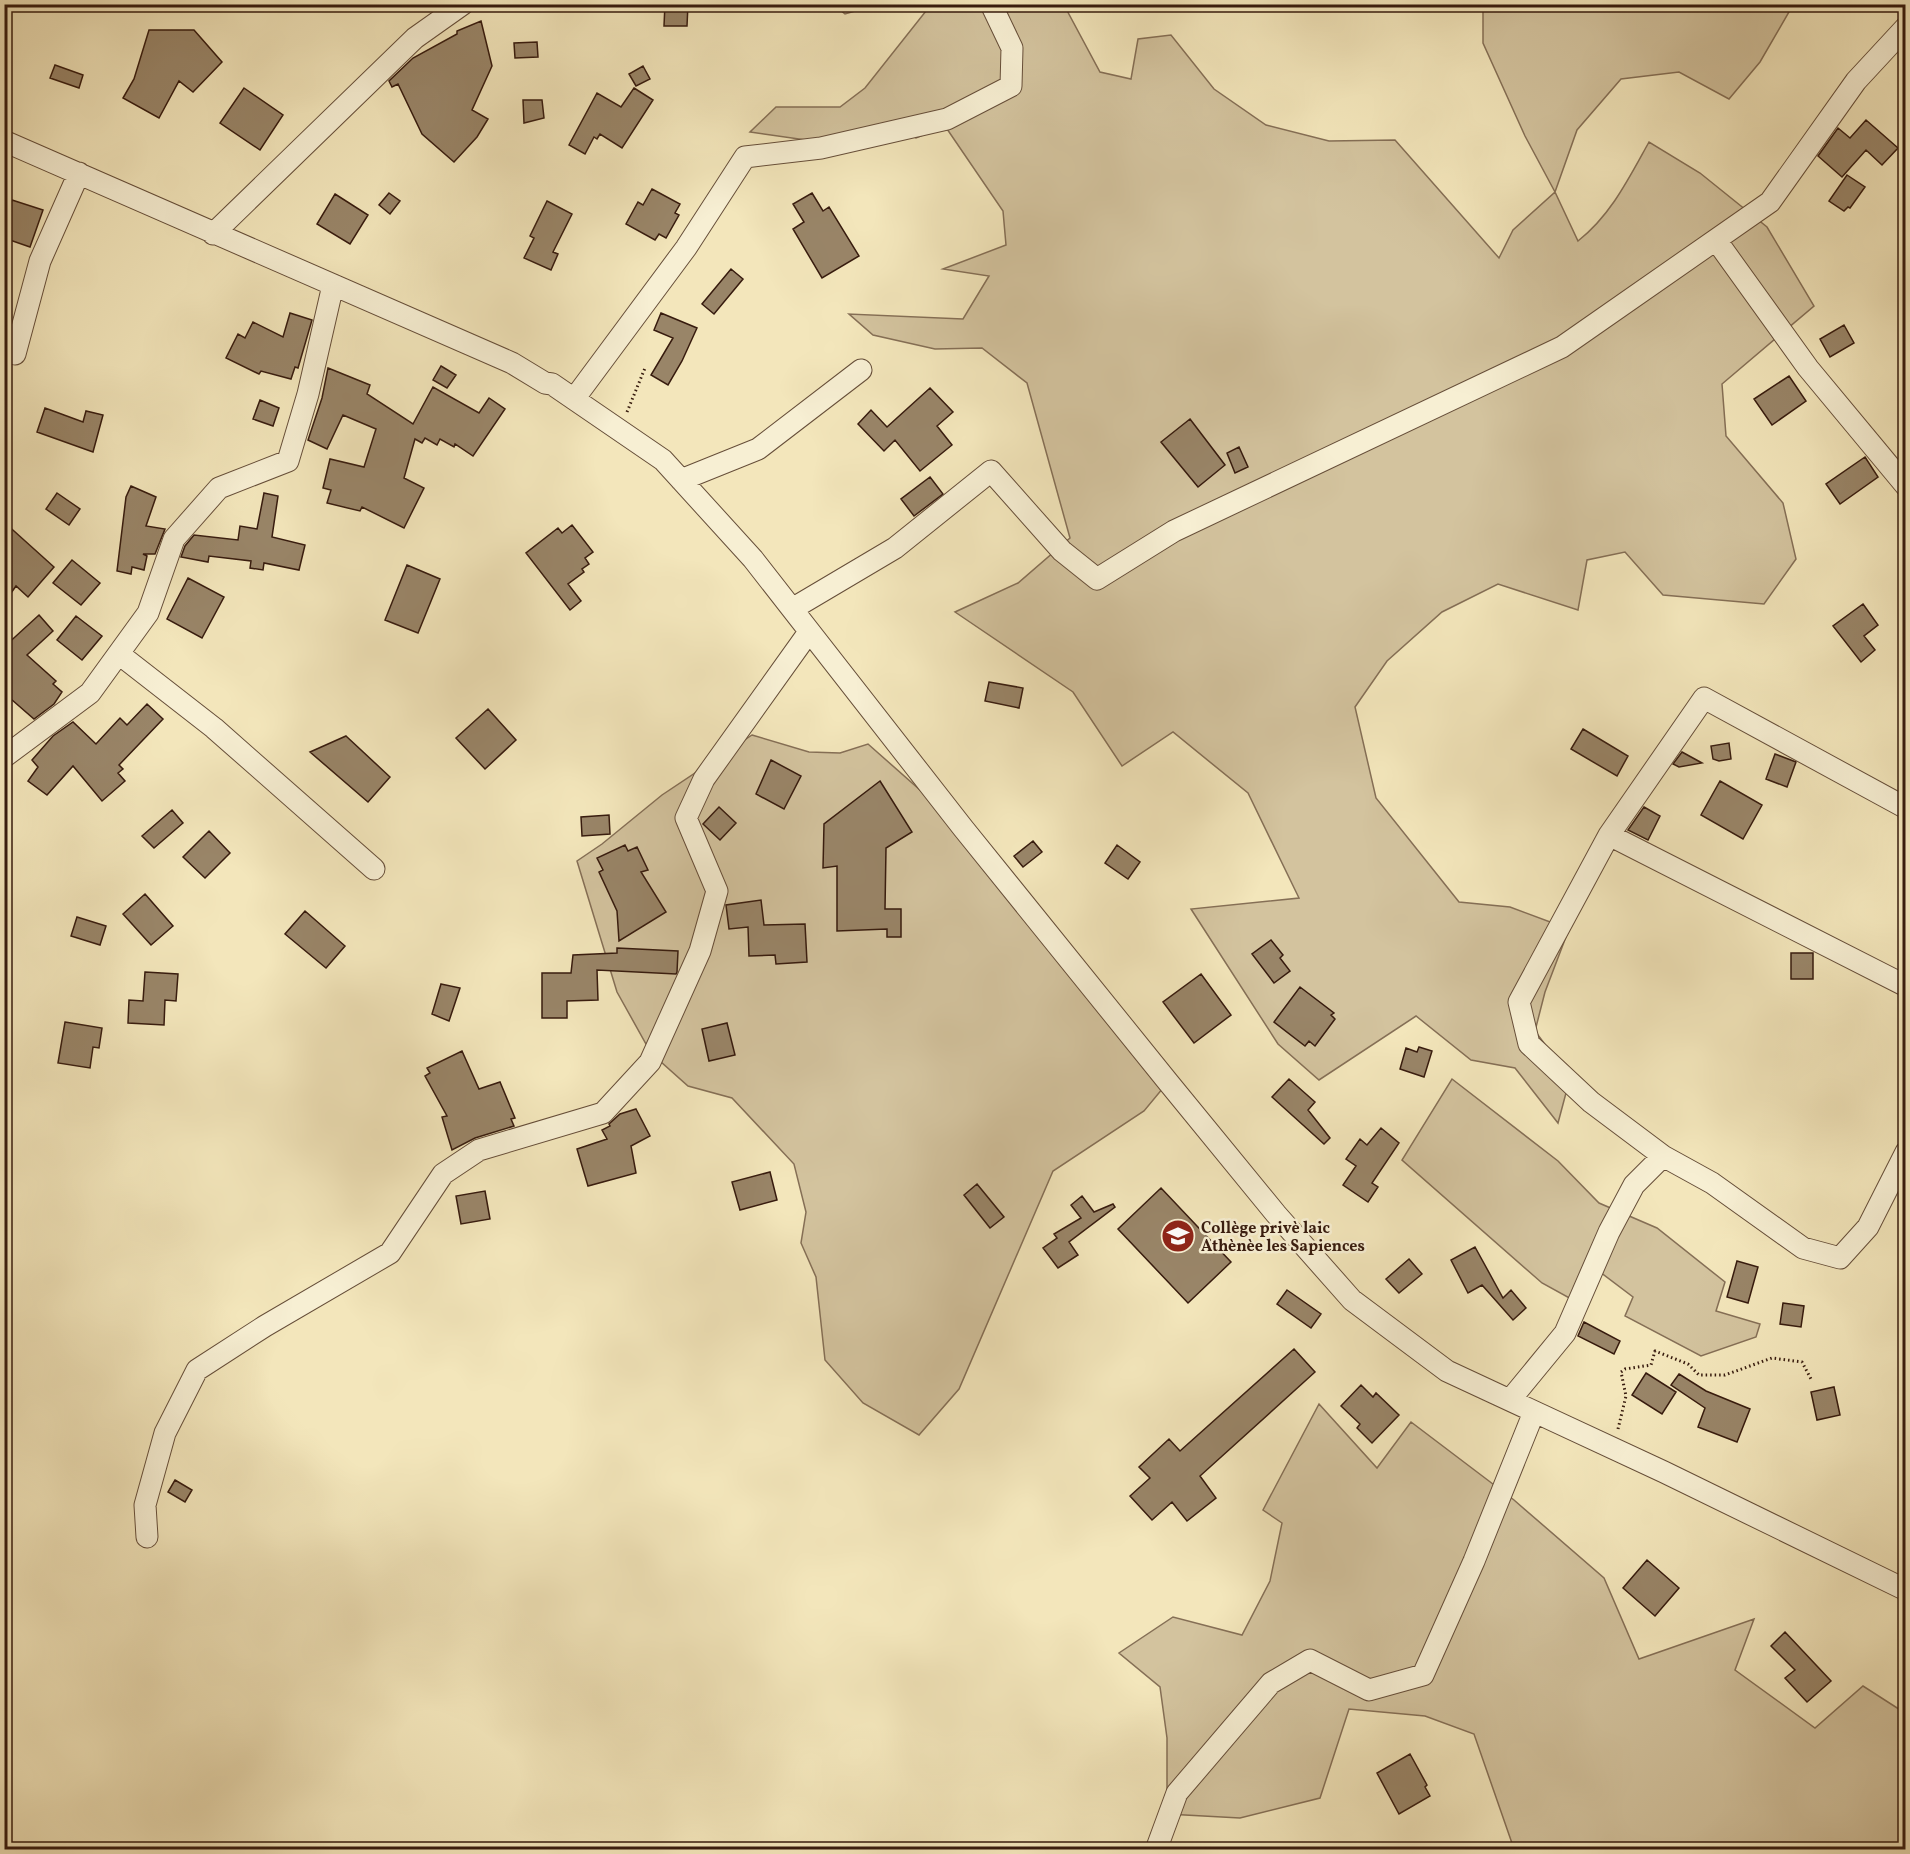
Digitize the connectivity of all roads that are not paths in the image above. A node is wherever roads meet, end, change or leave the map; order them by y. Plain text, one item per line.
1 (463, 4) edge
2 (991, 4) edge
3 (435, 14) edge
4 (1905, 27) edge
5 (4, 141) edge
6 (79, 173) junction
7 (213, 234) junction
8 (1716, 240) junction
9 (333, 285) junction
10 (15, 354) dead end
11 (861, 370) dead end
12 (574, 399) junction
13 (681, 480) junction
14 (1905, 486) edge
15 (792, 609) junction
16 (809, 632) junction
17 (119, 654) junction
18 (4, 757) edge
19 (1905, 808) edge
20 (1609, 835) junction
21 (374, 869) dead end
22 (1905, 986) edge
23 (1663, 1156) junction
24 (1904, 1160) edge
25 (1510, 1400) junction
26 (1534, 1412) junction
27 (147, 1537) dead end
28 (1905, 1590) edge
29 (1156, 1850) edge

1 - 3 street
2 - 12 street
3 - 7 street
4 - 8 street
5 - 6 street
6 - 7 street
6 - 10 street
7 - 9 street
8 - 14 street
8 - 15 street
9 - 12 street
9 - 17 street
11 - 13 street
12 - 13 street
13 - 15 street
15 - 16 street
16 - 25 street
16 - 27 street
17 - 18 street
17 - 21 street
19 - 20 street
20 - 22 street
20 - 23 street
23 - 24 street
23 - 25 street
25 - 26 street
26 - 28 street
26 - 29 street

